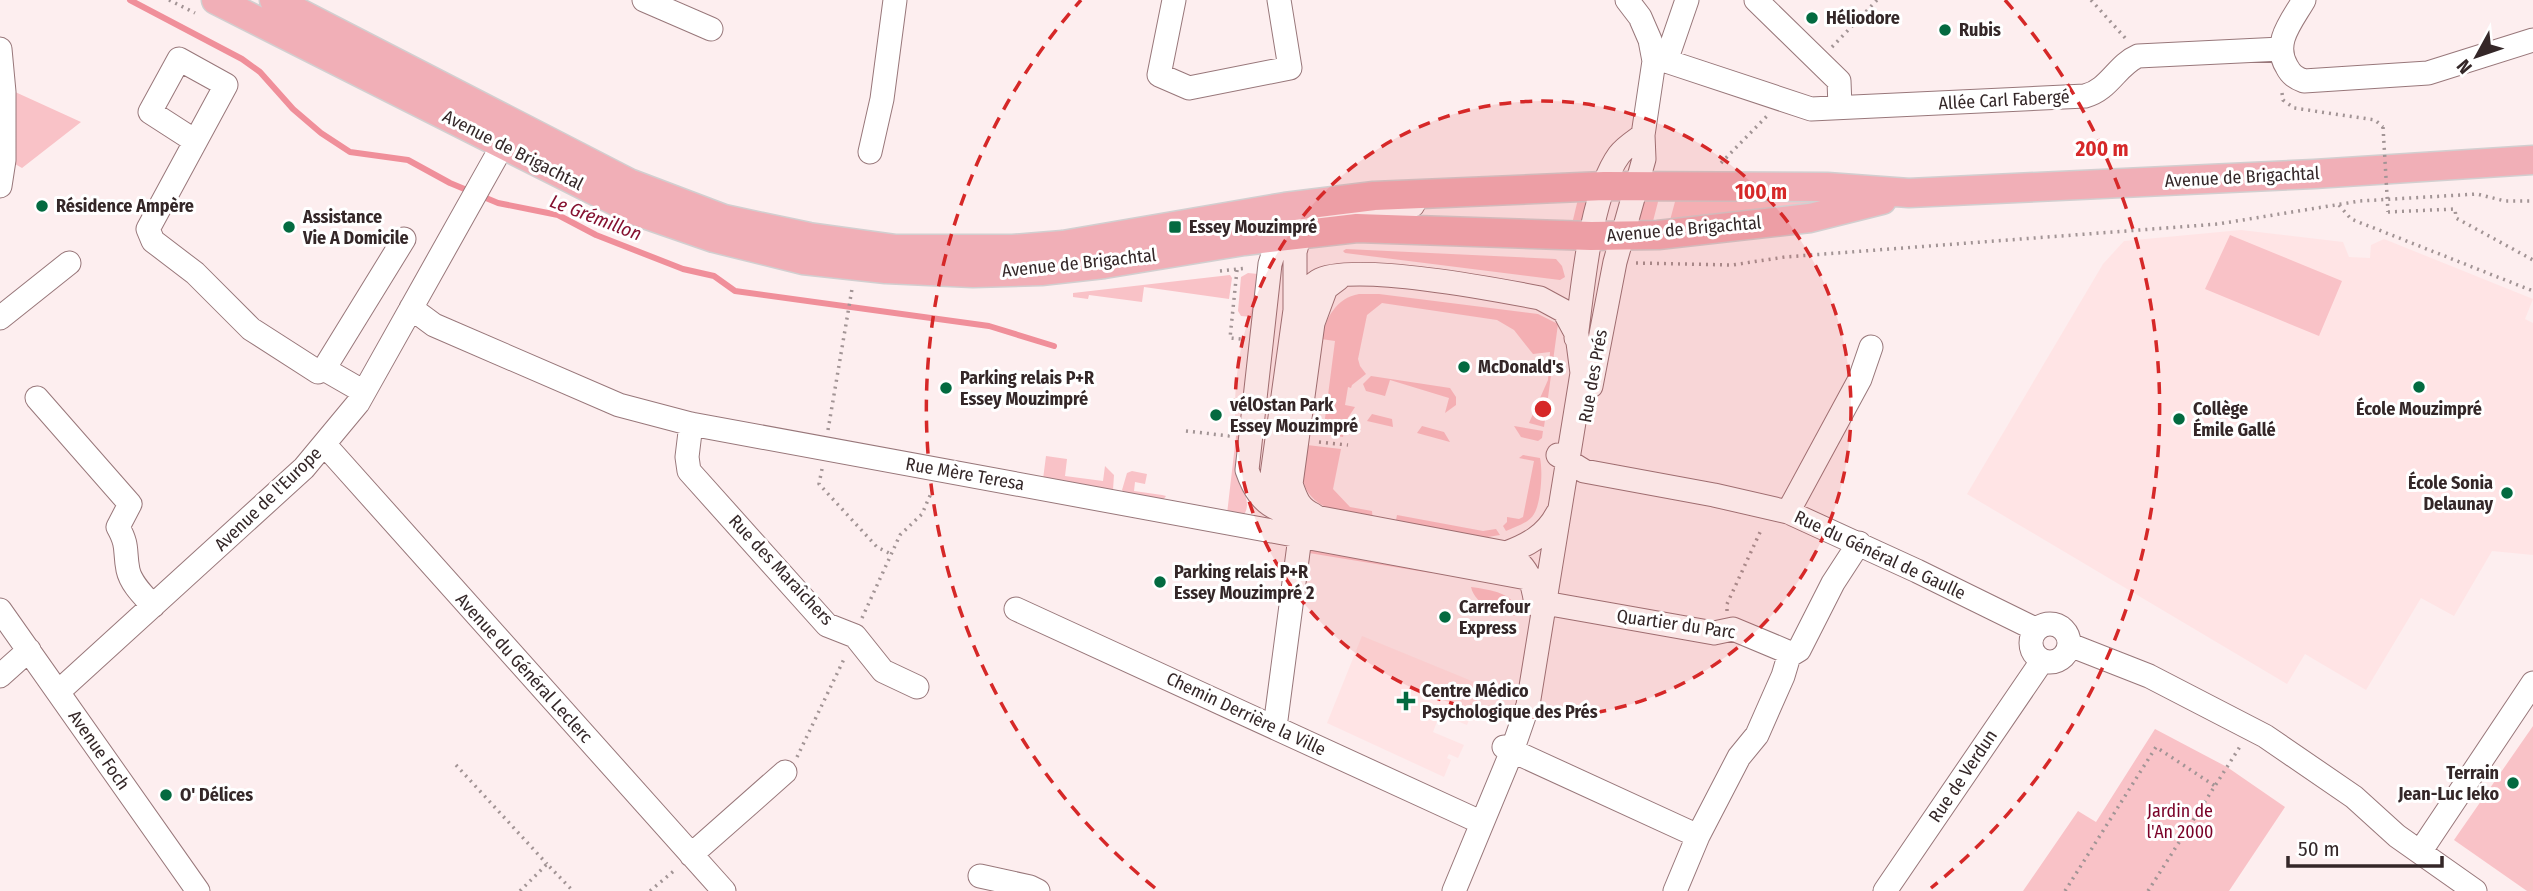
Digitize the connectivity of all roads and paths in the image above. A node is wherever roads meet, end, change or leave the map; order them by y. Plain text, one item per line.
1 (216, 0) edge
2 (274, 0) edge
3 (644, 0) edge
4 (895, 0) edge
5 (1174, 0) edge
6 (1279, 0) edge
7 (1627, 0) edge
8 (1687, 0) edge
9 (1756, 0) edge
10 (2091, 0) edge
11 (2304, 0) edge
12 (711, 29) dead end
13 (2533, 40) edge
14 (0, 49) edge
15 (2281, 49) junction
16 (2131, 59) junction
17 (1660, 61) junction
18 (2290, 73) junction
19 (2, 92) edge
20 (1783, 99) junction
21 (1840, 107) junction
22 (509, 134) junction
23 (1643, 135) junction
24 (195, 141) dead end
25 (870, 152) dead end
26 (2533, 160) edge
27 (1712, 172) dead end
28 (1, 181) edge
29 (1604, 186) junction
30 (1636, 187) junction
31 (1464, 193) junction
32 (1909, 193) junction
33 (2533, 201) edge
34 (2339, 205) junction
35 (1294, 231) junction
36 (1591, 236) junction
37 (404, 239) dead end
38 (1619, 259) junction
39 (2533, 260) edge
40 (69, 263) dead end
41 (1237, 270) dead end
42 (1361, 273) junction
43 (1577, 286) junction
44 (851, 292) dead end
45 (2533, 292) edge
46 (411, 307) junction
47 (1295, 310) junction
48 (0, 318) edge
49 (844, 331) dead end
50 (1577, 335) junction
51 (1247, 340) dead end
52 (1871, 347) dead end
53 (324, 369) junction
54 (365, 392) junction
55 (37, 398) dead end
56 (691, 424) junction
57 (1232, 429) dead end
58 (1186, 431) dead end
59 (1318, 441) dead end
60 (325, 445) junction
61 (1348, 445) dead end
62 (1567, 462) junction
63 (1560, 509) junction
64 (1780, 510) junction
65 (1289, 512) junction
66 (1319, 517) junction
67 (1546, 531) junction
68 (1300, 537) junction
69 (1859, 543) junction
70 (1506, 553) junction
71 (1546, 572) junction
72 (153, 606) junction
73 (1016, 609) dead end
74 (0, 610) edge
75 (1542, 611) junction
76 (2035, 629) junction
77 (1726, 630) junction
78 (2070, 645) junction
79 (29, 650) junction
80 (1789, 656) junction
81 (2042, 661) junction
82 (0, 676) edge
83 (2533, 683) edge
84 (917, 687) dead end
85 (58, 692) junction
86 (1276, 727) junction
87 (2251, 728) junction
88 (1508, 749) junction
89 (456, 765) dead end
90 (785, 772) dead end
91 (2215, 786) junction
92 (1476, 821) junction
93 (1698, 836) junction
94 (2420, 852) junction
95 (691, 855) junction
96 (547, 864) junction
97 (980, 876) dead end
98 (198, 891) edge
99 (520, 891) edge
100 (573, 891) edge
101 (650, 891) edge
102 (724, 891) edge
103 (1038, 891) edge
104 (1444, 891) edge
105 (1454, 891) edge
106 (1675, 891) edge
107 (1885, 891) edge
108 (2065, 891) edge
109 (2148, 891) edge
110 (2475, 891) edge

1 - 22 main road, Avenue de Brigachtal
2 - 22 main road, Avenue de Brigachtal
3 - 12 street
4 - 25 street
5 - 6 street
7 - 17 street
8 - 17 street
9 - 21 street
10 - 16 path
11 - 15 street
13 - 18 street
14 - 19 street
15 - 16 street
15 - 18 street
16 - 21 street, Allée Carl Fabergé
17 - 20 street, Allée Carl Fabergé
17 - 23 street, Rue des Prés
18 - 39 path, bridge
19 - 28 street
20 - 21 street, Allée Carl Fabergé
20 - 27 path
22 - 31 main road, Avenue de Brigachtal
22 - 35 main road, Avenue de Brigachtal
22 - 46 street, Avenue de l'Europe
23 - 29 street, Rue des Prés
23 - 30 street, Rue des Prés
24 - 53 street
26 - 32 main road, Avenue de Brigachtal
29 - 30 main road, Avenue de Brigachtal
29 - 31 main road, Avenue de Brigachtal
29 - 36 street, Rue des Prés
30 - 32 main road, Avenue de Brigachtal
30 - 38 street, Rue des Prés
31 - 35 street
32 - 38 main road, Avenue de Brigachtal
33 - 34 path
34 - 38 path
34 - 45 path
35 - 36 main road, Avenue de Brigachtal
35 - 47 street
35 - 65 street
36 - 38 main road, Avenue de Brigachtal
36 - 43 street, Rue des Prés
37 - 53 street
38 - 43 street
38 - 62 street, Rue des Prés
40 - 48 street
41 - 51 path
42 - 47 street
42 - 50 street
42 - 66 street
43 - 50 street, Rue des Prés
44 - 49 path
46 - 54 street, Avenue de l'Europe
46 - 56 street, Rue Mère Teresa
47 - 65 street
50 - 62 street, Rue des Prés
52 - 64 street
53 - 54 street
54 - 60 street, Avenue de l'Europe
55 - 72 street
56 - 68 street, Rue Mère Teresa
56 - 84 street, Rue des Maraîchers
57 - 58 path
59 - 61 path
60 - 72 street, Avenue de l'Europe
60 - 95 street, Avenue du Général Leclerc
62 - 63 street, Rue des Prés
62 - 64 street, Rue du Général de Gaulle
62 - 67 street, Rue des Prés
62 - 71 street, Rue des Prés
63 - 67 street
63 - 71 street, Rue des Prés
64 - 69 street, Rue du Général de Gaulle
64 - 77 path
65 - 66 street
66 - 70 street
67 - 70 street
67 - 71 street, Rue des Prés
68 - 71 street, Rue Mère Teresa
68 - 86 street
69 - 76 street, Rue du Général de Gaulle
69 - 80 street
70 - 71 street
71 - 75 street, Rue des Prés
71 - 75 street, Rue des Prés
72 - 85 street, Avenue de l'Europe
73 - 86 street, Chemin Derrière la Ville
74 - 79 street, Avenue Foch
75 - 77 street, Quartier du Parc
75 - 88 street, Rue des Prés
76 - 78 street
76 - 81 street
77 - 80 street, Quartier du Parc
78 - 81 street
78 - 87 street
79 - 82 street
79 - 85 street, Avenue Foch
80 - 93 street
81 - 107 street, Rue de Verdun
83 - 94 street
85 - 98 street, Avenue Foch
86 - 92 street, Chemin Derrière la Ville
87 - 91 path
87 - 94 street
88 - 92 street, Rue des Prés
88 - 93 street
88 - 105 street, Rue des Prés
89 - 96 path
90 - 95 street
91 - 108 path
91 - 109 path
92 - 104 street, Rue des Prés
93 - 106 street
94 - 110 street
95 - 101 path
95 - 102 street, Avenue du Général Leclerc
96 - 99 path
96 - 100 path
97 - 103 street

